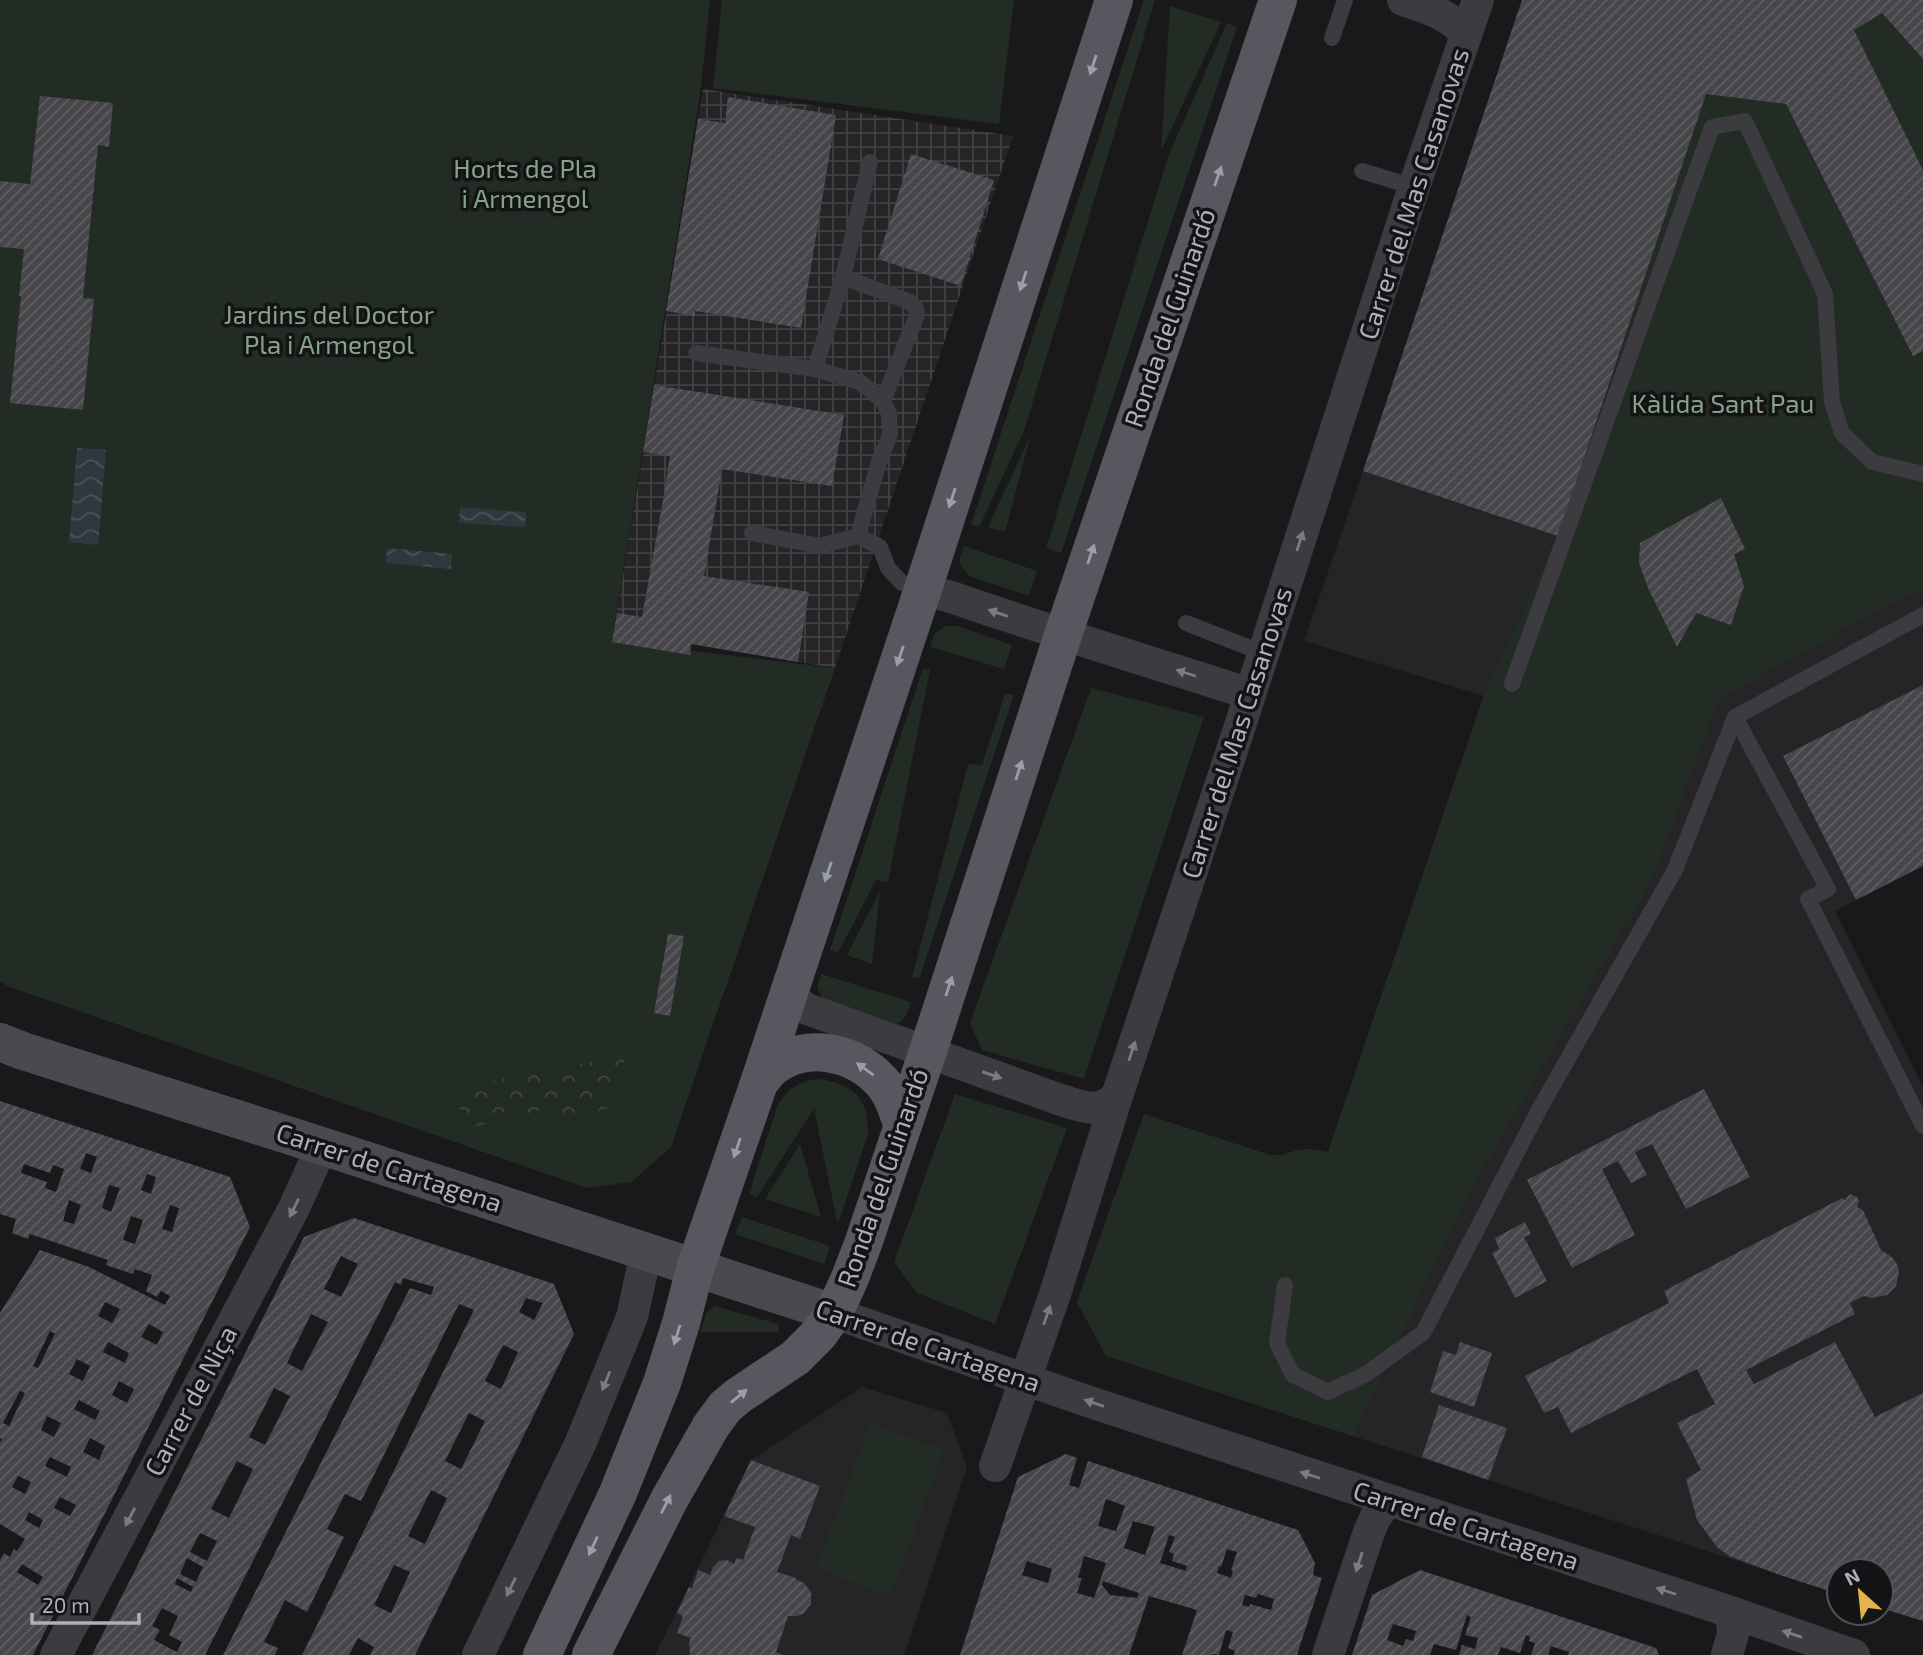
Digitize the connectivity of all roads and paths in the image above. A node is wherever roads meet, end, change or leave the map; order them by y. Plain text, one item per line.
1 (1114, 0) edge
2 (1278, 0) edge
3 (1345, 0) edge
4 (1403, 0) edge
5 (1478, 0) edge
6 (1466, 36) junction
7 (1332, 38) dead end
8 (870, 162) dead end
9 (1362, 172) dead end
10 (1414, 187) junction
11 (843, 277) junction
12 (696, 353) dead end
13 (815, 369) junction
14 (883, 401) junction
15 (1923, 474) edge
16 (752, 533) dead end
17 (858, 536) junction
18 (922, 592) junction
19 (1923, 615) edge
20 (1186, 623) dead end
21 (1063, 635) junction
22 (1263, 653) junction
23 (1512, 684) dead end
24 (1248, 699) junction
25 (1735, 717) junction
26 (790, 986) junction
27 (0, 1042) edge
28 (928, 1051) junction
29 (759, 1083) junction
30 (1117, 1096) junction
31 (902, 1124) junction
32 (1923, 1126) edge
33 (322, 1146) junction
34 (646, 1253) junction
35 (695, 1269) junction
36 (1285, 1285) dead end
37 (834, 1313) junction
38 (1025, 1379) junction
39 (995, 1466) dead end
40 (1387, 1501) junction
41 (1731, 1612) junction
42 (56, 1655) edge
43 (478, 1655) edge
44 (542, 1655) edge
45 (592, 1655) edge
46 (1328, 1655) edge
47 (1727, 1655) edge
48 (1854, 1655) edge

1 -> 18 main road
21 -> 2 main road, Ronda del Guinardó
3 - 7 lane
4 - 6 street
5 - 6 street, Carrer del Mas Casanovas
6 - 10 street, Carrer del Mas Casanovas
8 - 11 lane
9 - 10 lane
22 -> 10 street, Carrer del Mas Casanovas
11 - 13 lane
11 - 14 lane
12 - 13 lane
13 - 14 lane
14 - 17 lane
15 - 23 lane
16 - 17 lane
17 - 18 lane
21 -> 18 street
18 -> 26 main road
19 - 25 lane
20 - 22 lane
24 -> 21 street
28 -> 21 main road, Ronda del Guinardó
22 - 24 street, Carrer del Mas Casanovas
30 -> 24 street, Carrer del Mas Casanovas
25 - 32 lane
25 - 36 lane
26 - 28 street
26 - 29 main road
27 - 33 street, Carrer de Cartagena
28 -> 30 street
28 - 31 main road, Ronda del Guinardó
31 -> 29 main road
29 -> 35 main road
38 -> 30 street, Carrer del Mas Casanovas
31 - 37 main road, Ronda del Guinardó
33 - 34 street, Carrer de Cartagena
33 -> 42 street, Carrer de Niça
34 - 35 street, Carrer de Cartagena
34 -> 43 street
35 - 37 street, Carrer de Cartagena
35 -> 44 main road
37 - 38 street, Carrer de Cartagena
45 -> 37 main road, Ronda del Guinardó
38 - 39 street, Carrer del Mas Casanovas
40 -> 38 street, Carrer de Cartagena
41 -> 40 street, Carrer de Cartagena
40 -> 46 street
41 - 47 street
48 -> 41 street, Carrer de Cartagena

